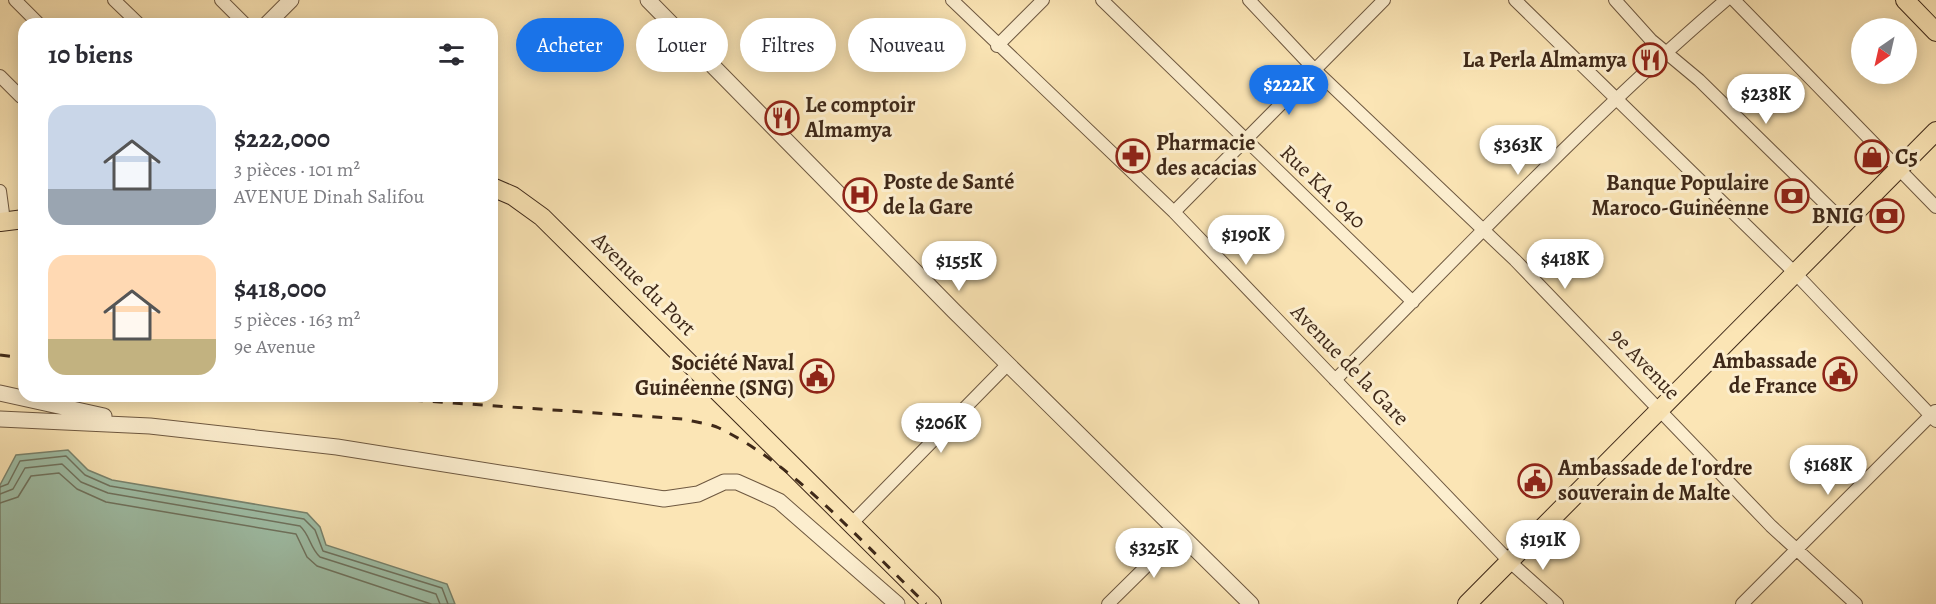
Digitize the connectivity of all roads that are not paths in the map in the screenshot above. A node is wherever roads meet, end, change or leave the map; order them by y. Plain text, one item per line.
1 (15, 0) edge
2 (114, 0) edge
3 (220, 0) edge
4 (291, 0) edge
5 (648, 0) edge
6 (952, 0) edge
7 (1043, 0) edge
8 (1102, 0) edge
9 (1249, 0) edge
10 (1384, 0) edge
11 (1515, 0) edge
12 (1615, 0) edge
13 (1726, 0) edge
14 (1734, 0) edge
15 (1905, 0) edge
16 (33, 18) edge
17 (132, 18) edge
18 (239, 18) edge
19 (273, 18) edge
20 (1936, 32) edge
21 (997, 46) junction
22 (1666, 52) junction
23 (1314, 69) junction
24 (0, 76) edge
25 (18, 94) edge
26 (1615, 100) junction
27 (1936, 131) edge
28 (1244, 141) junction
29 (1898, 170) junction
30 (498, 190) edge
31 (0, 191) edge
32 (1936, 207) edge
33 (1174, 212) junction
34 (18, 220) edge
35 (2, 221) edge
36 (1845, 223) junction
37 (1485, 231) junction
38 (1795, 273) junction
39 (1413, 302) junction
40 (1008, 364) junction
41 (1335, 380) junction
42 (0, 393) edge
43 (18, 397) edge
44 (0, 401) edge
45 (41, 402) edge
46 (1661, 409) junction
47 (92, 413) junction
48 (1934, 416) edge
49 (0, 417) edge
50 (150, 426) junction
51 (852, 523) junction
52 (1179, 534) junction
53 (1798, 548) junction
54 (1509, 561) junction
55 (897, 604) edge
56 (932, 604) edge
57 (1108, 604) edge
58 (1251, 604) edge
59 (1467, 604) edge
60 (1557, 604) edge
61 (1742, 604) edge
62 (1856, 604) edge

1 - 16 street
2 - 17 street
3 - 18 street
4 - 19 street
5 - 40 street
6 - 21 street, Avenue de la Gare
7 - 21 street
8 - 28 street, Rue KA. 040
9 - 23 street, 9e Avenue
10 - 23 street
11 - 26 street
12 - 22 street
13 - 22 street
14 - 29 street
15 - 20 main road
21 - 33 street, Avenue de la Gare
22 - 26 street
22 - 36 street
23 - 28 street
23 - 37 street, 9e Avenue
24 - 25 street
26 - 37 street
26 - 38 street
27 - 29 main road
28 - 33 street
28 - 39 street, Rue KA. 040
29 - 32 street
29 - 36 main road
30 - 51 main road, Avenue du Port
31 - 35 street
33 - 41 street, Avenue de la Gare
34 - 35 main road
36 - 38 main road
37 - 39 street
37 - 46 street, 9e Avenue
38 - 46 main road
38 - 48 street
39 - 41 street
40 - 51 street
40 - 52 street
41 - 54 street, Avenue de la Gare
42 - 43 street
44 - 47 street
45 - 47 street
46 - 53 street, 9e Avenue
46 - 54 main road
47 - 50 street
48 - 53 street
49 - 50 street
50 - 55 street
51 - 56 main road, Avenue du Port
52 - 57 street
52 - 58 street
53 - 61 street
53 - 62 street, 9e Avenue
54 - 59 main road
54 - 60 street, Avenue de la Gare

